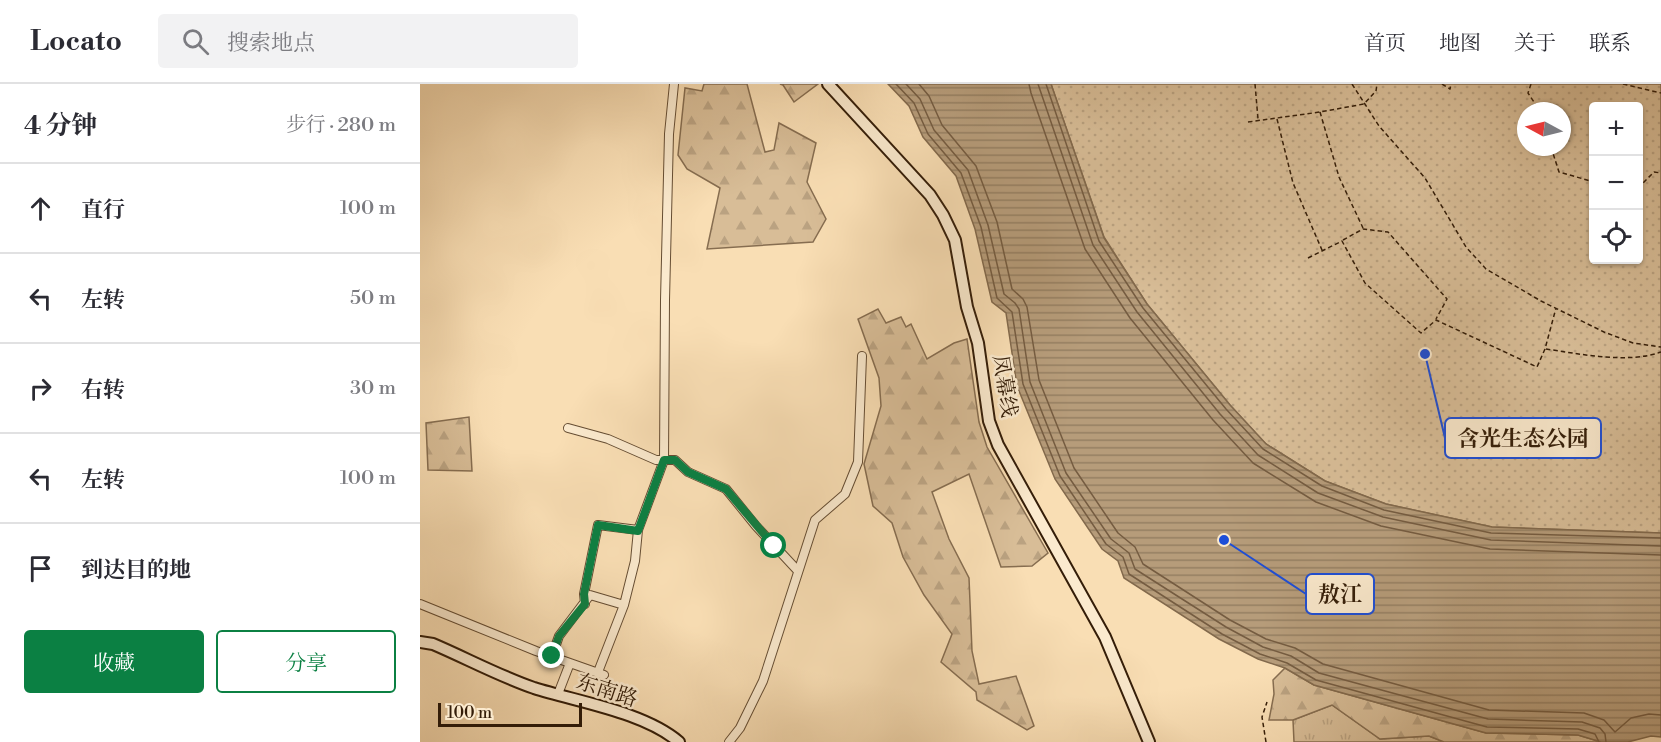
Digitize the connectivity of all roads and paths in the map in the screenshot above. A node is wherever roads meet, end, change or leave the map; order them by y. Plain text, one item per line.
1 (674, 84) edge
2 (828, 84) edge
3 (1255, 84) edge
4 (1352, 84) edge
5 (1377, 84) edge
6 (1442, 84) edge
7 (1451, 84) edge
8 (1531, 84) edge
9 (1623, 84) edge
10 (1661, 93) edge
11 (1534, 102) edge
12 (1364, 104) junction
13 (1320, 112) junction
14 (1277, 119) junction
15 (1258, 120) junction
16 (1248, 122) dead end
17 (1554, 156) edge
18 (1661, 173) edge
19 (1589, 181) edge
20 (1643, 183) edge
21 (1363, 229) junction
22 (1342, 241) junction
23 (1322, 251) junction
24 (1308, 258) dead end
25 (1556, 308) junction
26 (1436, 320) junction
27 (1661, 347) edge
28 (1545, 349) junction
29 (1661, 352) edge
30 (862, 356) dead end
31 (568, 428) dead end
32 (664, 460) junction
33 (638, 531) junction
34 (798, 571) junction
35 (420, 604) edge
36 (585, 604) junction
37 (624, 605) junction
38 (420, 642) edge
39 (552, 656) junction
40 (570, 663) junction
41 (558, 694) junction
42 (1267, 702) dead end
43 (679, 742) edge
44 (729, 742) edge
45 (1149, 742) edge
46 (1266, 742) edge

1 - 32 street
2 - 45 main road, 凤幕线
3 - 15 path
4 - 12 path
5 - 12 path
6 - 7 path
8 - 11 path
9 - 10 path
12 - 13 path
12 - 25 path
13 - 14 path
13 - 21 path
14 - 15 path
14 - 23 path
15 - 16 path
17 - 19 path
18 - 20 path
21 - 22 path
21 - 26 path
22 - 23 path
22 - 26 path
23 - 24 path
25 - 27 path
25 - 28 path
26 - 28 path
28 - 29 path
30 - 34 street
31 - 32 street
32 - 33 street
32 - 34 street
33 - 36 street
33 - 37 street
34 - 44 street
35 - 39 street
36 - 37 street
36 - 39 street
37 - 40 street
38 - 41 main road, 东南路
39 - 40 street
40 - 41 street
41 - 43 main road, 东南路
42 - 46 path

